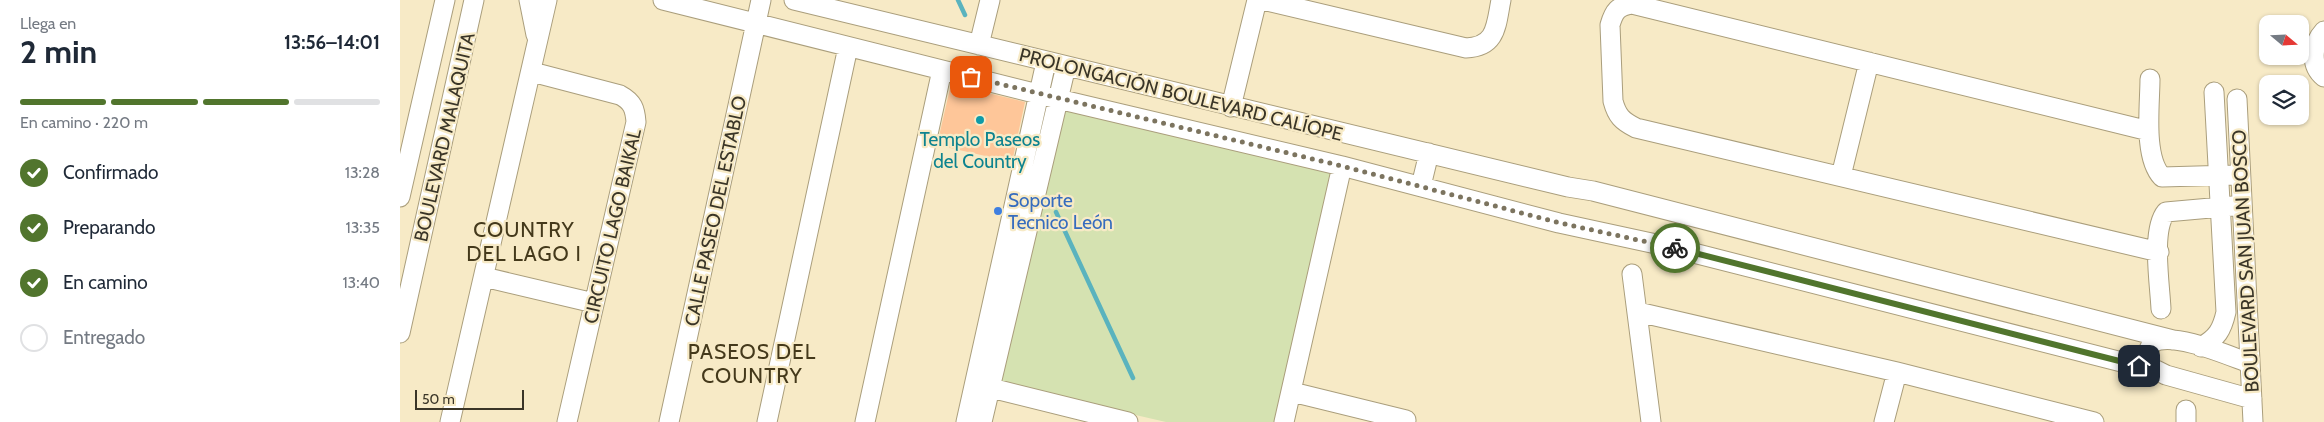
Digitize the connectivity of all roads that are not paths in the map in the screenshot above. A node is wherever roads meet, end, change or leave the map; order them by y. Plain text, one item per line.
1 (445, 0) edge
2 (474, 0) edge
3 (530, 0) edge
4 (547, 0) edge
5 (663, 0) edge
6 (761, 0) edge
7 (794, 0) edge
8 (990, 0) edge
9 (1257, 0) edge
10 (1263, 0) edge
11 (1502, 0) edge
12 (756, 25) junction
13 (2324, 30) edge
14 (538, 41) junction
15 (979, 45) junction
16 (848, 47) junction
17 (1046, 62) junction
18 (1870, 62) junction
19 (1066, 66) junction
20 (942, 70) junction
21 (532, 72) junction
22 (2324, 77) edge
23 (2150, 79) dead end
24 (2214, 92) dead end
25 (1039, 94) junction
26 (1058, 99) junction
27 (2237, 99) dead end
28 (1231, 107) junction
29 (2149, 131) junction
30 (1429, 153) junction
31 (1342, 166) junction
32 (2220, 175) junction
33 (2240, 175) junction
34 (1841, 176) junction
35 (1421, 186) junction
36 (400, 197) edge
37 (2242, 206) junction
38 (2221, 207) junction
39 (2159, 252) junction
40 (1632, 274) dead end
41 (484, 277) junction
42 (594, 303) junction
43 (2161, 309) dead end
44 (1638, 312) junction
45 (400, 333) edge
46 (2173, 340) junction
47 (2201, 347) junction
48 (2249, 363) junction
49 (2157, 371) junction
50 (1897, 372) junction
51 (991, 388) junction
52 (1292, 392) junction
53 (2252, 399) junction
54 (1086, 417) edge
55 (1406, 420) dead end
56 (450, 422) edge
57 (567, 422) edge
58 (669, 422) edge
59 (767, 422) edge
60 (865, 422) edge
61 (966, 422) edge
62 (982, 422) edge
63 (1128, 422) edge
64 (1284, 422) edge
65 (1651, 422) edge
66 (1884, 422) edge
67 (2094, 422) edge
68 (2253, 422) edge

1 - 36 street, BOULEVARD MALAQUITA
2 - 45 street, BOULEVARD MALAQUITA
3 - 14 street
4 - 14 street
5 - 12 street, PROLONGACIÓN BOULEVARD CALÍOPE
6 - 12 street, CALLE PASEO DEL ESTABLO
7 - 15 street, PROLONGACIÓN BOULEVARD CALÍOPE
8 - 15 street
9 - 28 street
10 - 11 street
12 - 16 street, PROLONGACIÓN BOULEVARD CALÍOPE
12 - 58 street, CALLE PASEO DEL ESTABLO
13 - 22 street
14 - 21 street
15 - 17 street, PROLONGACIÓN BOULEVARD CALÍOPE
16 - 20 street, PROLONGACIÓN BOULEVARD CALÍOPE
16 - 59 street
17 - 19 street, PROLONGACIÓN BOULEVARD CALÍOPE
17 - 25 street
18 - 29 street
18 - 34 street
18 - 34 street
19 - 26 street
19 - 28 street, PROLONGACIÓN BOULEVARD CALÍOPE
20 - 25 street, PROLONGACIÓN BOULEVARD CALÍOPE
20 - 60 street
21 - 41 street
21 - 42 street, CIRCUITO LAGO BAIKAL
23 - 29 street
24 - 32 street
25 - 26 street, PROLONGACIÓN BOULEVARD CALÍOPE
25 - 61 street
26 - 31 street, PROLONGACIÓN BOULEVARD CALÍOPE
26 - 51 street
27 - 33 street, BOULEVARD SAN JUAN BOSCO
28 - 30 street, PROLONGACIÓN BOULEVARD CALÍOPE
29 - 32 street
30 - 35 street
30 - 46 street, PROLONGACIÓN BOULEVARD CALÍOPE
31 - 35 street, PROLONGACIÓN BOULEVARD CALÍOPE
31 - 52 street
32 - 33 street
32 - 38 street
33 - 37 street, BOULEVARD SAN JUAN BOSCO
34 - 39 street
35 - 49 street, PROLONGACIÓN BOULEVARD CALÍOPE
37 - 38 street
37 - 48 street, BOULEVARD SAN JUAN BOSCO
38 - 39 street
38 - 47 street
39 - 43 street
40 - 44 street
41 - 42 street
41 - 56 street
42 - 57 street, CIRCUITO LAGO BAIKAL
44 - 50 street
44 - 65 street
46 - 47 street, PROLONGACIÓN BOULEVARD CALÍOPE
46 - 49 street
47 - 48 street, PROLONGACIÓN BOULEVARD CALÍOPE
48 - 53 street, BOULEVARD SAN JUAN BOSCO
49 - 53 street, PROLONGACIÓN BOULEVARD CALÍOPE
50 - 66 street
50 - 67 street
51 - 54 street
51 - 62 street
52 - 55 street
52 - 64 street
53 - 68 street, BOULEVARD SAN JUAN BOSCO
54 - 63 street

